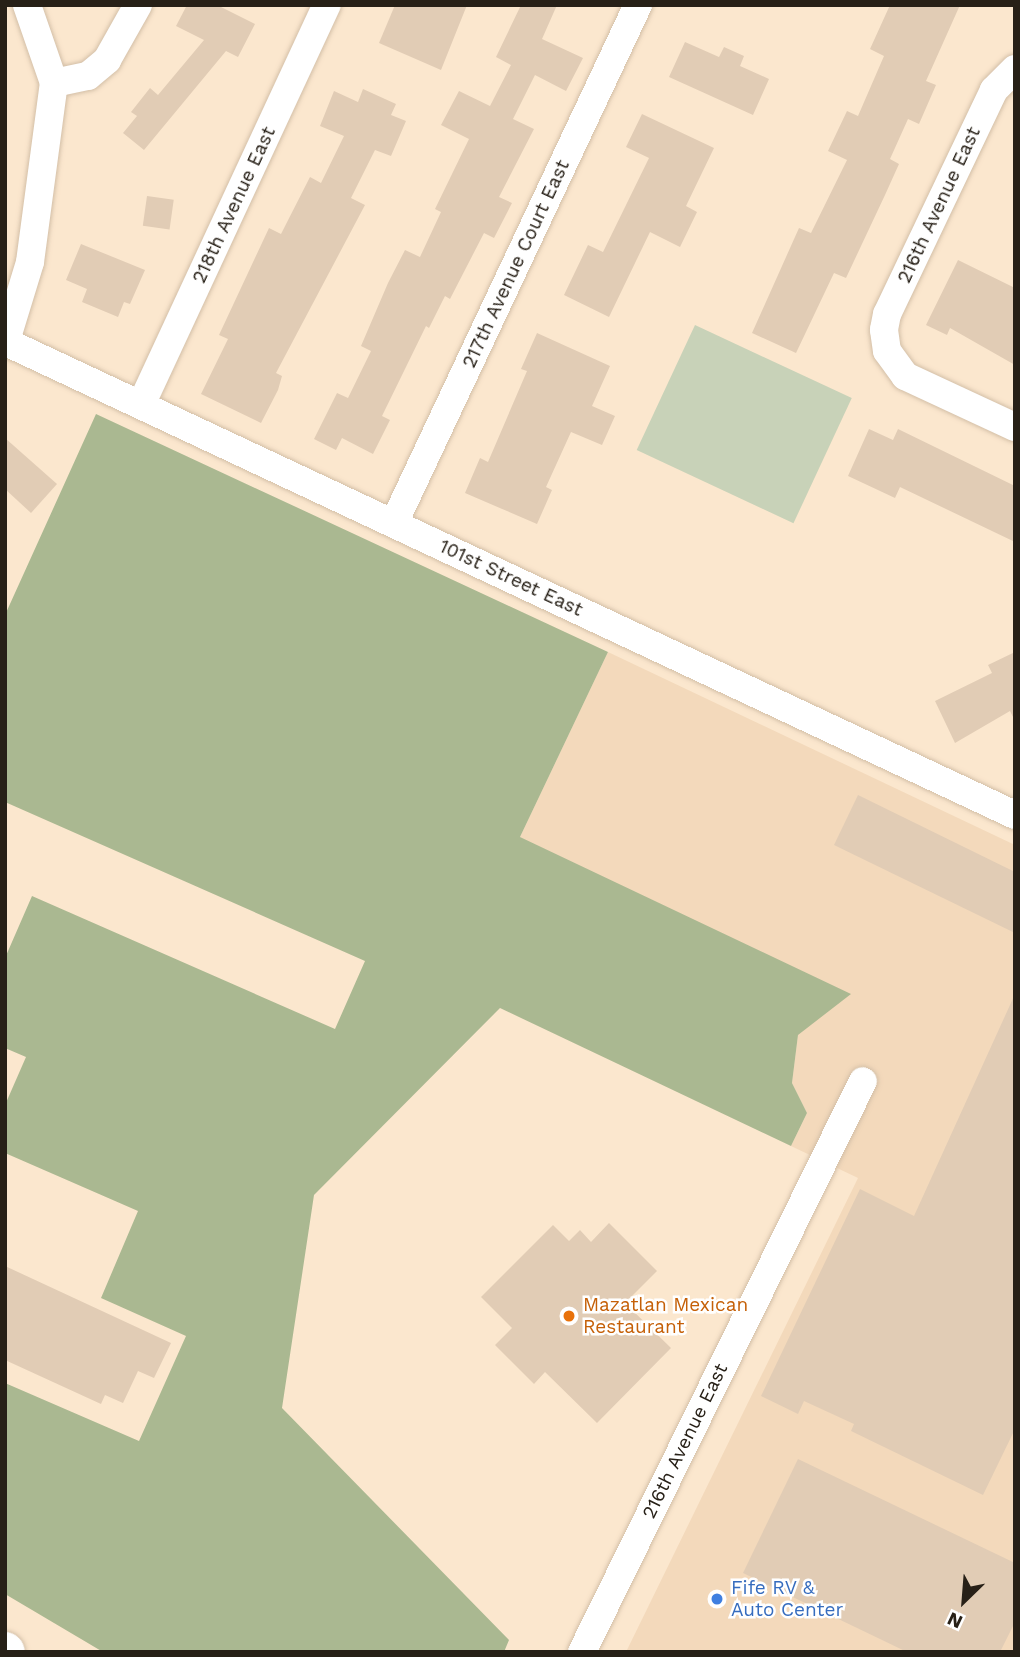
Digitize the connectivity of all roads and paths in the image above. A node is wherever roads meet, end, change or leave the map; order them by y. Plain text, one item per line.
1 (27, 5) edge
2 (138, 5) edge
3 (327, 5) edge
4 (638, 5) edge
5 (1015, 69) edge
6 (54, 83) junction
7 (6, 343) edge
8 (141, 405) junction
9 (1015, 427) edge
10 (394, 523) junction
11 (1015, 815) edge
12 (863, 1080) dead end
13 (582, 1652) edge

1 - 6 street
2 - 6 street
3 - 8 street, 218th Avenue East
4 - 10 street, 217th Avenue Court East
5 - 9 street, 216th Avenue East
6 - 7 street
7 - 8 street, 101st Street East
8 - 10 street, 101st Street East
10 - 11 street, 101st Street East
12 - 13 street, 216th Avenue East

